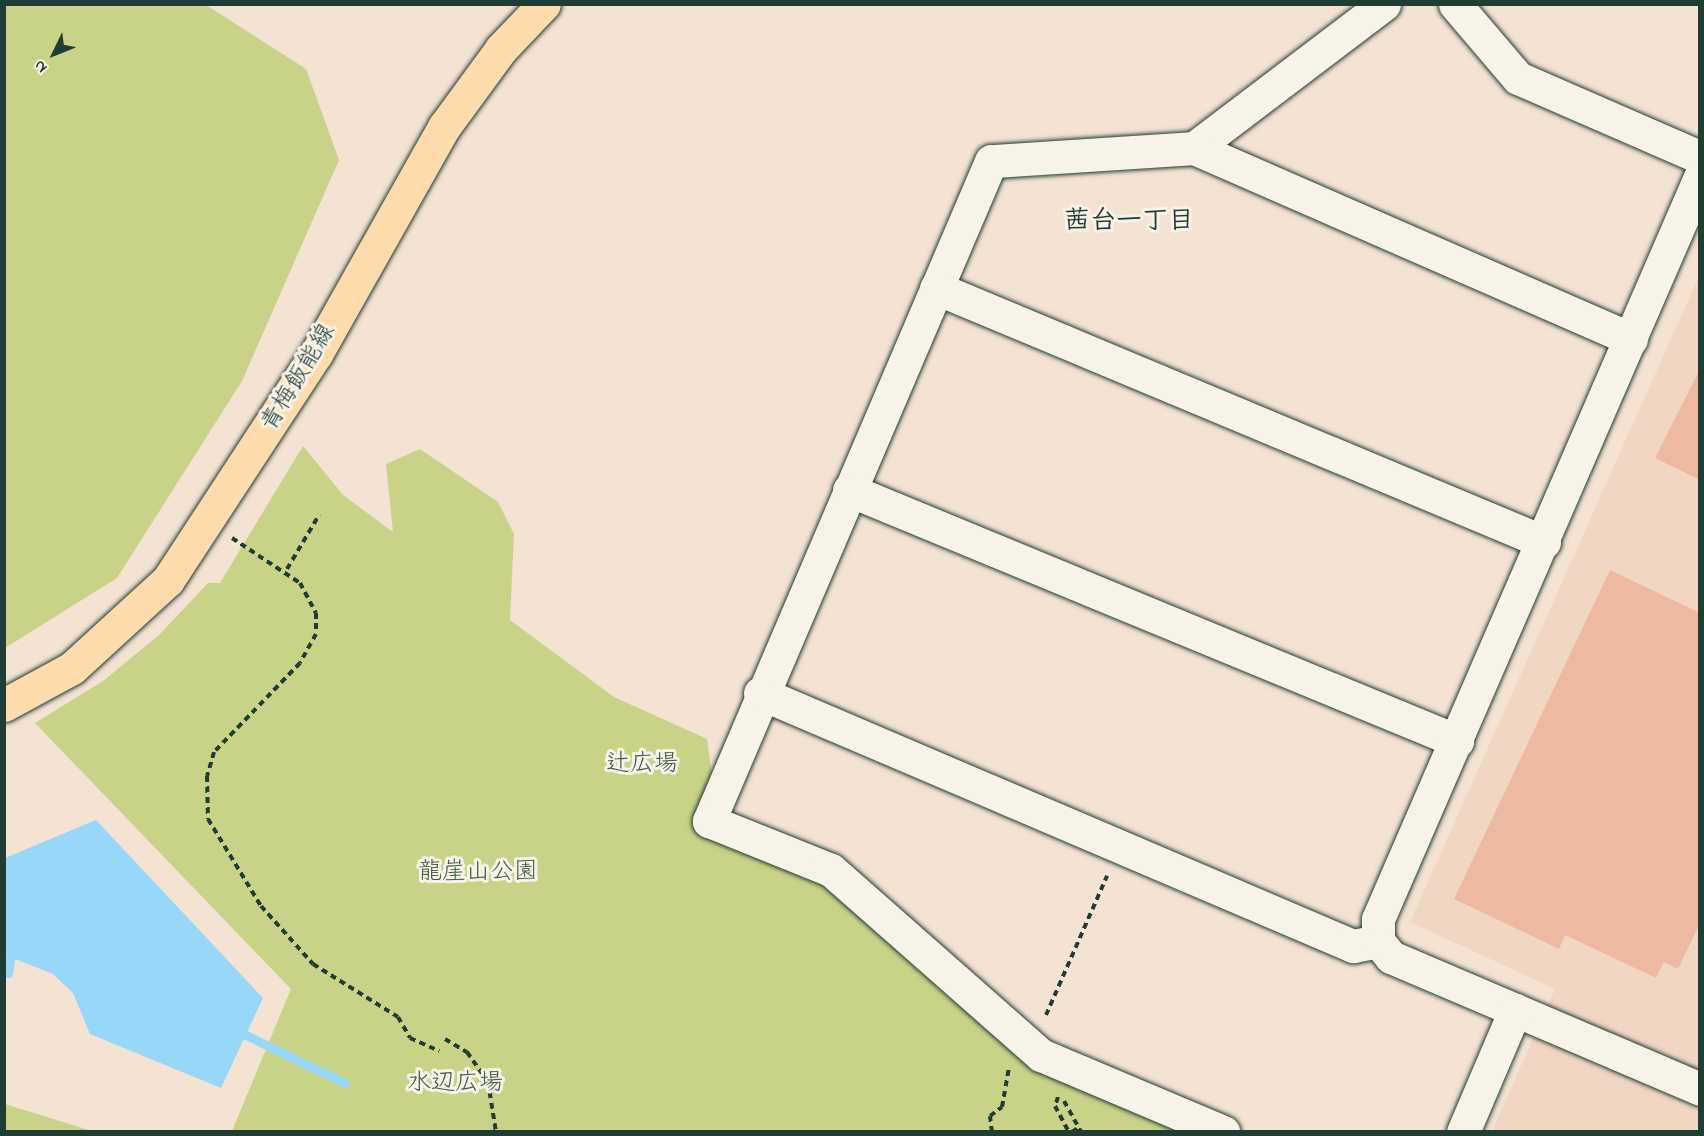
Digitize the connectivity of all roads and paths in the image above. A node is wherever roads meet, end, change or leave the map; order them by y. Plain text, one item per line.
1 (544, 4) edge
2 (1384, 4) edge
3 (1455, 4) edge
4 (1194, 148) junction
5 (1700, 157) edge
6 (1700, 177) edge
7 (936, 288) junction
8 (1630, 339) junction
9 (849, 490) junction
10 (319, 515) dead end
11 (211, 522) junction
12 (1544, 542) junction
13 (287, 569) junction
14 (760, 693) junction
15 (4, 705) edge
16 (1458, 741) junction
17 (1119, 847) junction
18 (1378, 940) junction
19 (1515, 1010) junction
20 (445, 1039) dead end
21 (439, 1051) dead end
22 (1020, 1058) junction
23 (1700, 1089) edge
24 (1060, 1093) dead end
25 (1068, 1110) dead end
26 (1079, 1130) edge
27 (496, 1131) edge
28 (992, 1131) edge
29 (1070, 1131) edge
30 (1223, 1131) edge
31 (1463, 1131) edge

1 - 11 main road, 青梅飯能線
2 - 4 street
3 - 5 street
4 - 7 street
4 - 8 street
6 - 8 street
7 - 9 street
7 - 12 street
8 - 12 street
9 - 14 street
9 - 16 street
10 - 13 path
11 - 13 path
11 - 15 main road, 青梅飯能線
12 - 16 street
13 - 21 path
14 - 17 street
14 - 22 street
16 - 18 street
17 - 18 street
17 - 22 path
18 - 19 street
19 - 23 street
19 - 31 street
20 - 27 path
22 - 28 path
22 - 30 street
24 - 29 path
25 - 26 path
26 - 29 path

